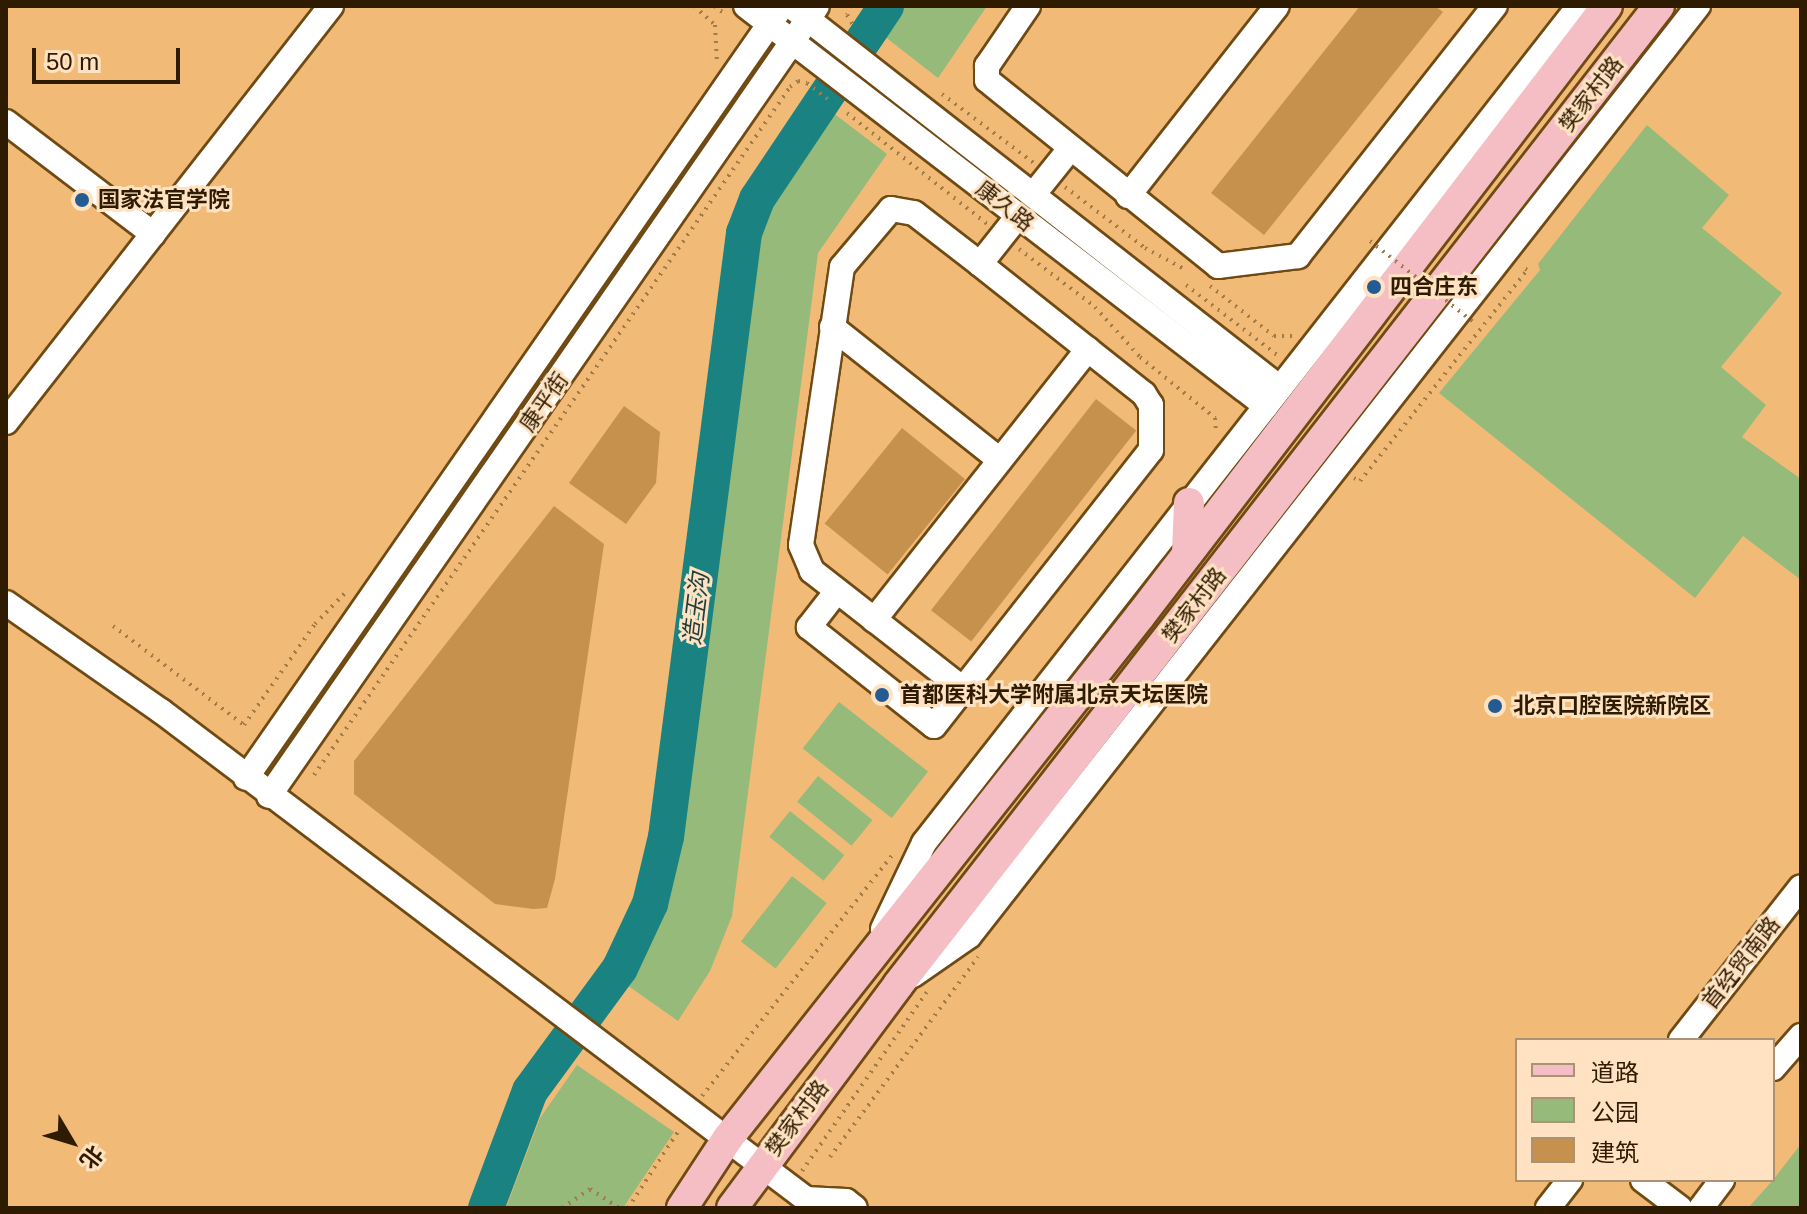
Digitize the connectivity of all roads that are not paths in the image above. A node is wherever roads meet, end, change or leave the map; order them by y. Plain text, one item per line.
1 (331, 6) edge
2 (746, 6) edge
3 (1028, 6) edge
4 (1277, 6) edge
5 (1495, 6) edge
6 (1579, 6) edge
7 (1607, 6) edge
8 (1659, 6) edge
9 (1698, 6) edge
10 (805, 10) edge
11 (775, 15) edge
12 (793, 43) junction
13 (6, 122) edge
14 (1069, 150) junction
15 (1033, 195) junction
16 (1128, 196) junction
17 (1018, 216) junction
18 (153, 234) junction
19 (980, 264) junction
20 (832, 327) junction
21 (1088, 349) junction
22 (1227, 362) junction
23 (1273, 397) junction
24 (9, 412) edge
25 (1000, 460) junction
26 (1189, 503) junction
27 (1187, 554) junction
28 (837, 591) junction
29 (6, 603) edge
30 (874, 620) junction
31 (963, 689) junction
32 (246, 778) junction
33 (269, 796) junction
34 (1801, 887) edge
35 (867, 963) junction
36 (898, 985) junction
37 (1801, 1036) edge
38 (1683, 1038) edge
39 (1775, 1066) edge
40 (728, 1138) junction
41 (762, 1163) junction
42 (1568, 1182) edge
43 (1646, 1182) edge
44 (1720, 1182) edge
45 (801, 1198) edge
46 (682, 1208) edge
47 (732, 1208) edge
48 (855, 1208) edge
49 (1548, 1208) edge
50 (1680, 1208) edge
51 (1701, 1208) edge

1 - 18 street
2 - 11 street, 康久路
3 - 14 street
4 - 16 street
5 - 16 street
6 - 23 street
7 - 27 main road, 樊家村路
8 - 36 main road, 樊家村路
9 - 36 street
10 - 12 street, 康平街
10 - 15 street, 康久路
11 - 12 street, 康久路
11 - 32 street, 康平街
12 - 17 street, 康久路
12 - 33 street, 康平街
13 - 18 street
14 - 15 street
14 - 16 street
15 - 22 street, 康久路
17 - 19 street
17 - 22 street, 康久路
18 - 24 street
19 - 20 street
19 - 21 street
20 - 25 street
20 - 28 street
21 - 25 street
21 - 31 street
22 - 23 street, 康久路
23 - 26 street
25 - 30 street
26 - 27 main road
26 - 35 street
27 - 35 main road, 樊家村路
28 - 30 street
28 - 31 street
29 - 32 street
30 - 31 street
32 - 33 street
33 - 40 street
34 - 38 street, 首经贸南路
35 - 40 main road, 樊家村路
36 - 41 main road, 樊家村路
37 - 39 street
40 - 41 street
40 - 46 main road, 樊家村路
41 - 45 street
41 - 47 main road, 樊家村路
42 - 49 street
43 - 50 street
44 - 51 street
45 - 48 street

